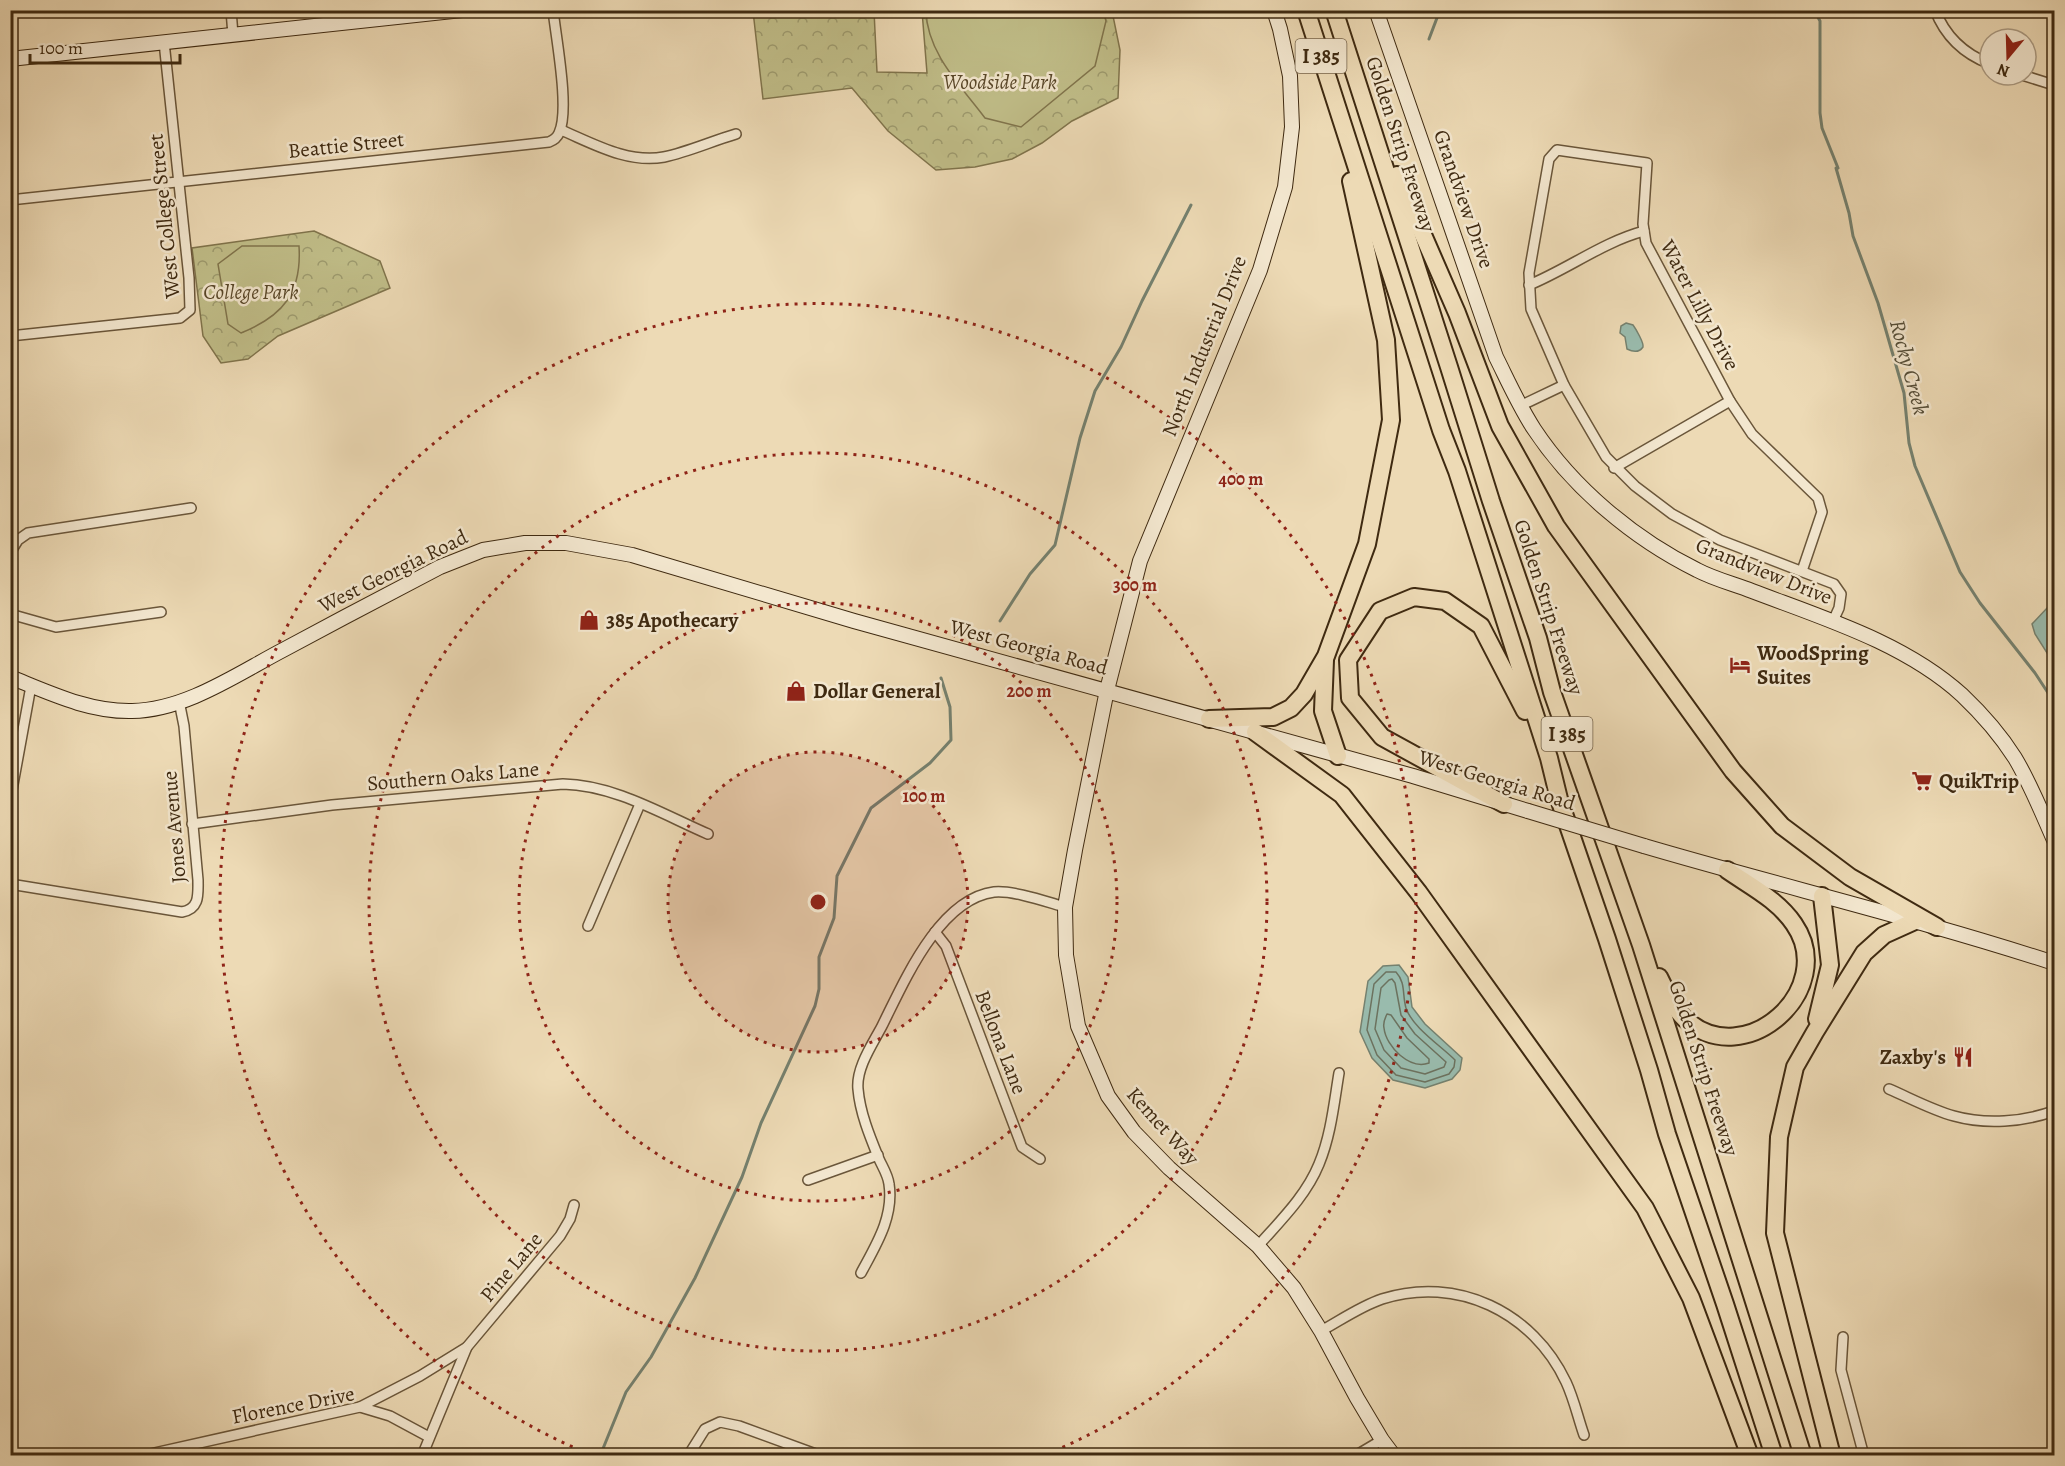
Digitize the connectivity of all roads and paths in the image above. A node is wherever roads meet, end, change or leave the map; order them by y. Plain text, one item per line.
1 (231, 10) edge
2 (462, 10) edge
3 (553, 10) edge
4 (1274, 10) edge
5 (1306, 10) edge
6 (1334, 10) edge
7 (1376, 10) edge
8 (1935, 10) edge
9 (233, 35) junction
10 (164, 42) junction
11 (1978, 58) edge
12 (10, 59) edge
13 (2038, 80) edge
14 (1359, 85) junction
15 (2055, 85) edge
16 (1335, 101) junction
17 (561, 130) junction
18 (736, 134) dead end
19 (178, 182) junction
20 (10, 200) edge
21 (2055, 220) edge
22 (1644, 231) junction
23 (1529, 285) junction
24 (2055, 286) edge
25 (10, 336) edge
26 (1564, 385) junction
27 (1730, 401) junction
28 (1520, 406) junction
29 (1614, 468) junction
30 (191, 508) dead end
31 (10, 553) edge
32 (1802, 571) junction
33 (161, 612) dead end
34 (10, 614) edge
35 (1833, 621) junction
36 (1326, 656) junction
37 (10, 677) edge
38 (31, 686) junction
39 (1107, 690) junction
40 (179, 701) junction
41 (1209, 719) junction
42 (1255, 732) junction
43 (1338, 756) junction
44 (1549, 758) junction
45 (10, 801) edge
46 (640, 804) junction
47 (1504, 804) junction
48 (192, 824) junction
49 (708, 834) dead end
50 (2055, 840) edge
51 (1727, 870) junction
52 (10, 884) edge
53 (1822, 896) junction
54 (1065, 907) junction
55 (1915, 921) junction
56 (588, 926) dead end
57 (1937, 927) junction
58 (935, 932) junction
59 (1641, 945) junction
60 (2055, 963) edge
61 (1815, 1032) junction
62 (1339, 1073) dead end
63 (1889, 1089) dead end
64 (2055, 1111) edge
65 (878, 1155) junction
66 (1040, 1159) dead end
67 (808, 1180) dead end
68 (574, 1205) dead end
69 (1257, 1246) junction
70 (861, 1273) dead end
71 (1321, 1331) junction
72 (1843, 1337) dead end
73 (467, 1347) junction
74 (360, 1407) junction
75 (1584, 1435) dead end
76 (429, 1437) junction
77 (1382, 1440) junction
78 (183, 1451) edge
79 (141, 1455) edge
80 (422, 1455) edge
81 (688, 1455) edge
82 (821, 1455) edge
83 (1355, 1455) edge
84 (1394, 1455) edge
85 (1750, 1455) edge
86 (1774, 1455) edge
87 (1803, 1455) edge
88 (1832, 1455) edge
89 (1864, 1455) edge

1 - 9 street
2 - 9 street
3 - 17 street
4 - 39 street, North Industrial Drive
5 - 16 highway, I 385
6 - 14 highway, Golden Strip Freeway / I 385
7 - 28 street, Grandview Drive
8 - 11 street
9 - 10 street
10 - 12 street
10 - 19 street, West College Street
13 - 15 street
14 - 57 highway
14 - 59 highway, Golden Strip Freeway / I 385
16 - 36 highway
16 - 44 highway, I 385
17 - 18 street
17 - 19 street, Beattie Street
19 - 20 street, Beattie Street
19 - 25 street, West College Street
21 - 24 street
22 - 23 street
22 - 23 street, Water Lilly Drive
22 - 27 street, Water Lilly Drive
23 - 26 street, Water Lilly Drive
26 - 28 street
26 - 29 street, Water Lilly Drive
27 - 29 street
27 - 32 street, Water Lilly Drive
28 - 35 street, Grandview Drive
29 - 32 street, Water Lilly Drive
30 - 31 street
32 - 35 street, Water Lilly Drive
33 - 34 street
35 - 50 street, Grandview Drive
36 - 41 highway
36 - 43 highway
37 - 38 street, West Georgia Road
38 - 40 street, West Georgia Road
38 - 45 street
39 - 40 street, West Georgia Road
39 - 41 street, West Georgia Road
39 - 54 street, Kemet Way
40 - 48 street, Jones Avenue
41 - 42 street, West Georgia Road
42 - 43 street, West Georgia Road
42 - 85 highway
43 - 47 street, West Georgia Road
44 - 47 highway
44 - 86 highway, I 385
46 - 48 street, Southern Oaks Lane
46 - 49 street, Southern Oaks Lane
46 - 56 street
47 - 51 street, West Georgia Road, bridge
48 - 52 street, Jones Avenue
51 - 53 street, West Georgia Road
51 - 59 highway
53 - 55 street, West Georgia Road
53 - 61 highway
54 - 58 street
54 - 69 street, Kemet Way
55 - 57 street, West Georgia Road
55 - 61 highway
57 - 60 street, West Georgia Road
58 - 65 street
58 - 66 street, Bellona Lane
59 - 87 highway, Golden Strip Freeway / I 385
61 - 88 highway
62 - 69 street
63 - 64 street
65 - 67 street
65 - 70 street
68 - 73 street, Pine Lane
69 - 71 street, Kemet Way
71 - 75 street
71 - 77 street, Kemet Way
72 - 89 street
73 - 74 street, Pine Lane
73 - 76 street, Pine Lane
74 - 76 street, Florence Drive
74 - 78 street, Florence Drive
76 - 80 street
77 - 83 street
77 - 84 street, Kemet Way
78 - 79 street, Florence Drive
81 - 82 street

